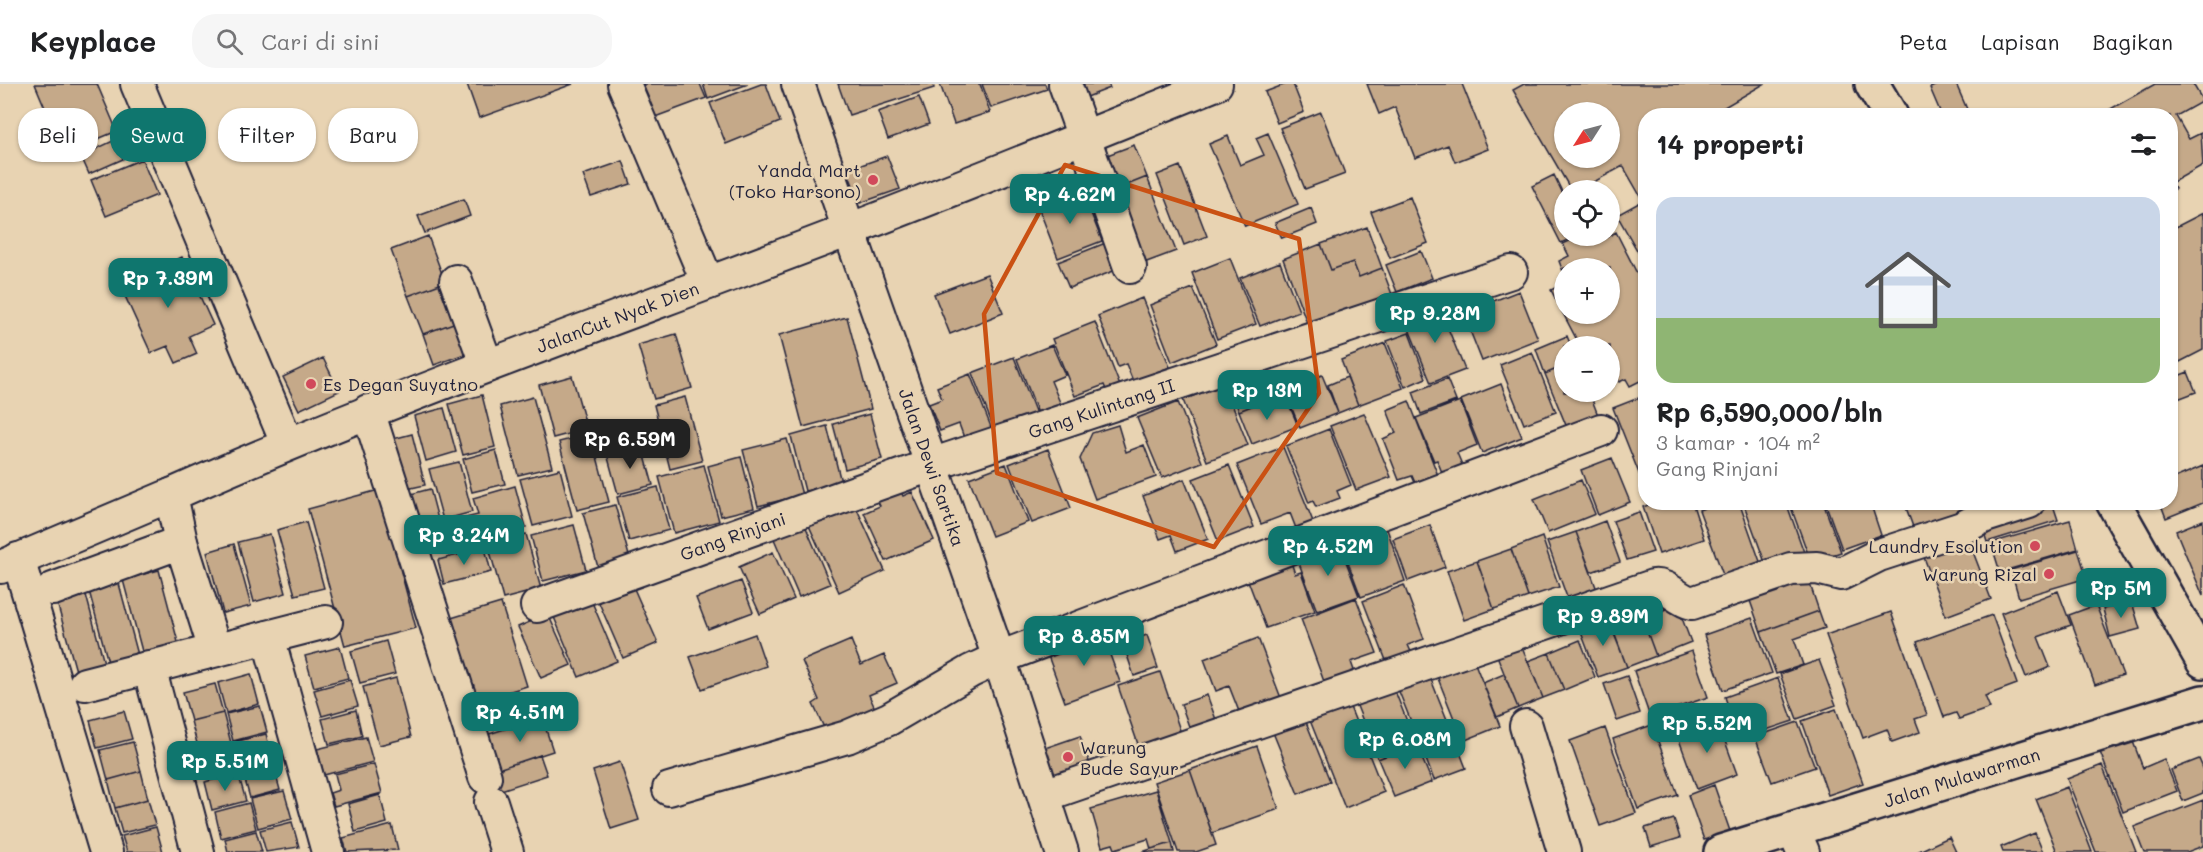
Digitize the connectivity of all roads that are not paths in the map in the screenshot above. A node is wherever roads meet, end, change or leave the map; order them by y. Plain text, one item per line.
1 (137, 84) edge
2 (624, 84) edge
3 (798, 84) edge
4 (1065, 84) edge
5 (1216, 84) edge
6 (1872, 84) edge
7 (1886, 108) edge
8 (1083, 137) junction
9 (849, 230) junction
10 (1130, 267) dead end
11 (1511, 272) dead end
12 (456, 281) dead end
13 (708, 283) junction
14 (487, 366) junction
15 (368, 411) junction
16 (1601, 430) dead end
17 (286, 443) junction
18 (931, 465) junction
19 (171, 495) junction
20 (2004, 510) edge
21 (2118, 510) edge
22 (181, 542) junction
23 (9, 563) edge
24 (53, 589) dead end
25 (537, 606) dead end
26 (326, 622) dead end
27 (267, 637) junction
28 (215, 650) junction
29 (999, 658) junction
30 (2203, 661) edge
31 (149, 667) junction
32 (85, 684) dead end
33 (2203, 702) edge
34 (1526, 726) dead end
35 (669, 789) dead end
36 (1045, 795) junction
37 (1798, 841) edge
38 (106, 852) edge
39 (198, 852) edge
40 (328, 852) edge
41 (507, 852) edge
42 (1062, 852) edge
43 (1564, 852) edge
44 (1720, 852) edge

1 - 17 street
2 - 13 street
3 - 9 street, Jalan Dewi Sartika
4 - 8 street
5 - 8 street, JalanCut Nyak Dien
6 - 7 street
8 - 9 street, JalanCut Nyak Dien
8 - 10 street
9 - 13 street, JalanCut Nyak Dien
9 - 18 street, Jalan Dewi Sartika
11 - 18 street, Gang Kulintang II
12 - 14 street
13 - 14 street, JalanCut Nyak Dien
14 - 15 street, JalanCut Nyak Dien
15 - 17 street, JalanCut Nyak Dien
15 - 41 street
16 - 29 street
17 - 19 street, JalanCut Nyak Dien
18 - 25 street, Gang Rinjani
18 - 29 street, Jalan Dewi Sartika
19 - 22 street
19 - 23 street, JalanCut Nyak Dien
20 - 36 street
21 - 30 street
22 - 24 street
22 - 28 street
23 - 38 street
26 - 27 street
27 - 28 street
27 - 40 street
28 - 31 street
29 - 35 street
29 - 36 street, Jalan Dewi Sartika
31 - 32 street
31 - 39 street
33 - 37 street, Jalan Mulawarman
34 - 43 street
36 - 42 street, Jalan Dewi Sartika
37 - 44 street, Jalan Mulawarman

